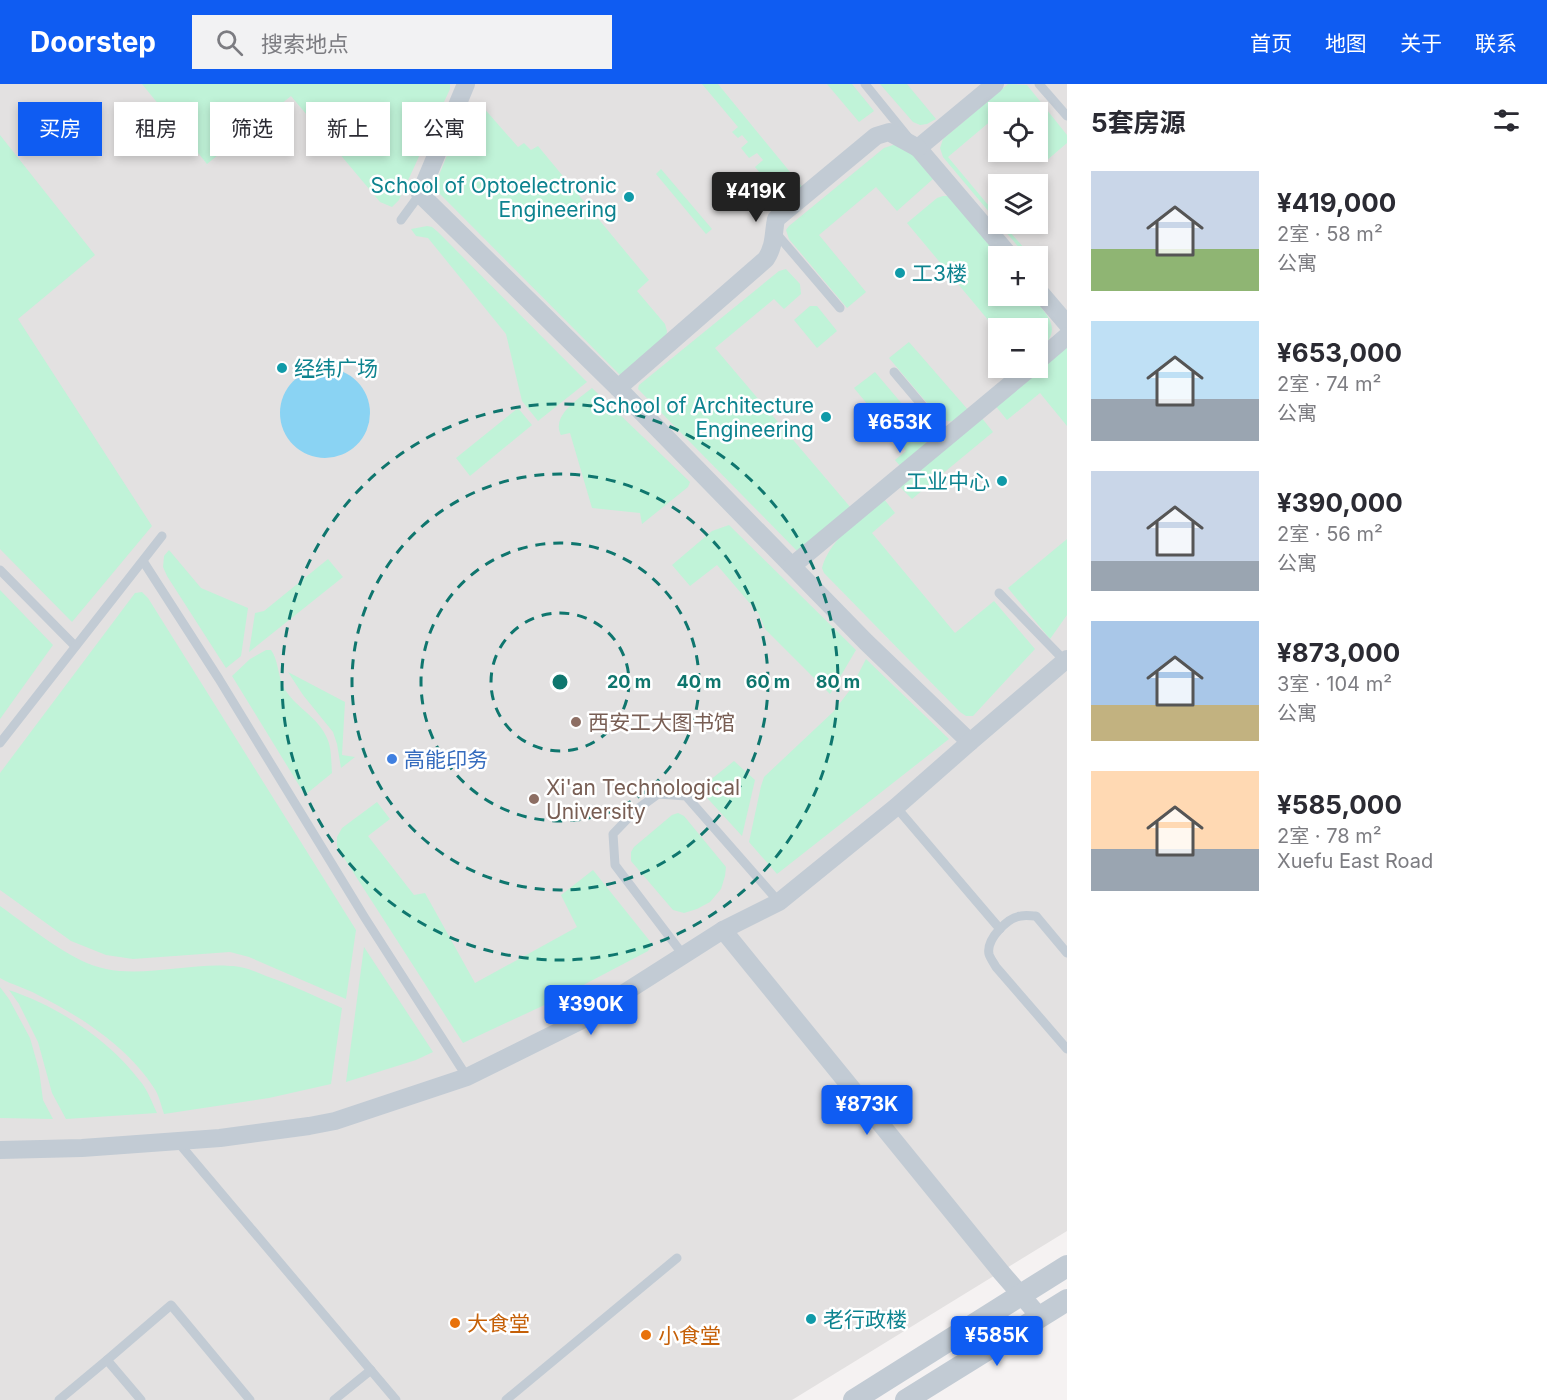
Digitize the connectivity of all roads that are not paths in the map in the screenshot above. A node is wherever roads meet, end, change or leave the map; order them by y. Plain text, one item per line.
1 (466, 84) edge
2 (865, 84) edge
3 (995, 84) edge
4 (1040, 84) edge
5 (1067, 116) edge
6 (918, 148) junction
7 (420, 194) junction
8 (401, 220) dead end
9 (773, 230) junction
10 (1001, 246) edge
11 (1048, 302) edge
12 (840, 308) dead end
13 (1067, 324) edge
14 (1067, 336) edge
15 (1048, 352) edge
16 (894, 372) dead end
17 (1018, 378) edge
18 (618, 388) junction
19 (949, 437) junction
20 (162, 536) dead end
21 (143, 561) junction
22 (792, 566) junction
23 (0, 570) edge
24 (999, 593) dead end
25 (75, 646) junction
26 (1066, 660) edge
27 (970, 742) junction
28 (0, 743) edge
29 (896, 807) junction
30 (779, 902) junction
31 (1000, 929) junction
32 (723, 930) junction
33 (1067, 953) edge
34 (684, 956) junction
35 (1067, 1049) edge
36 (467, 1077) junction
37 (177, 1141) junction
38 (0, 1150) edge
39 (677, 1258) dead end
40 (1067, 1266) edge
41 (1021, 1295) junction
42 (1067, 1300) edge
43 (1040, 1317) junction
44 (107, 1359) junction
45 (371, 1370) junction
46 (59, 1400) edge
47 (141, 1400) edge
48 (250, 1400) edge
49 (334, 1400) edge
50 (396, 1400) edge
51 (506, 1400) edge
52 (854, 1400) edge
53 (906, 1400) edge

1 - 7 street
2 - 6 lane
3 - 6 street
4 - 5 lane
6 - 9 street
6 - 10 street
7 - 8 lane
7 - 18 street
9 - 12 lane
9 - 18 street
11 - 13 street
14 - 15 street
16 - 19 lane
17 - 19 street
18 - 22 street
19 - 22 street
20 - 21 lane
21 - 25 lane
21 - 36 lane
22 - 27 street
23 - 25 lane
24 - 26 lane
25 - 28 lane
26 - 27 street
27 - 29 street
29 - 30 street
29 - 31 lane
30 - 32 street
30 - 34 lane
31 - 33 lane
31 - 35 lane
32 - 34 street
32 - 41 street
34 - 36 street
36 - 37 street
37 - 38 street
37 - 45 lane
39 - 51 lane
40 - 41 street
41 - 43 street
41 - 52 street
42 - 43 street
43 - 53 street
44 - 46 lane
44 - 47 lane
44 - 48 lane
45 - 49 lane
45 - 50 lane

